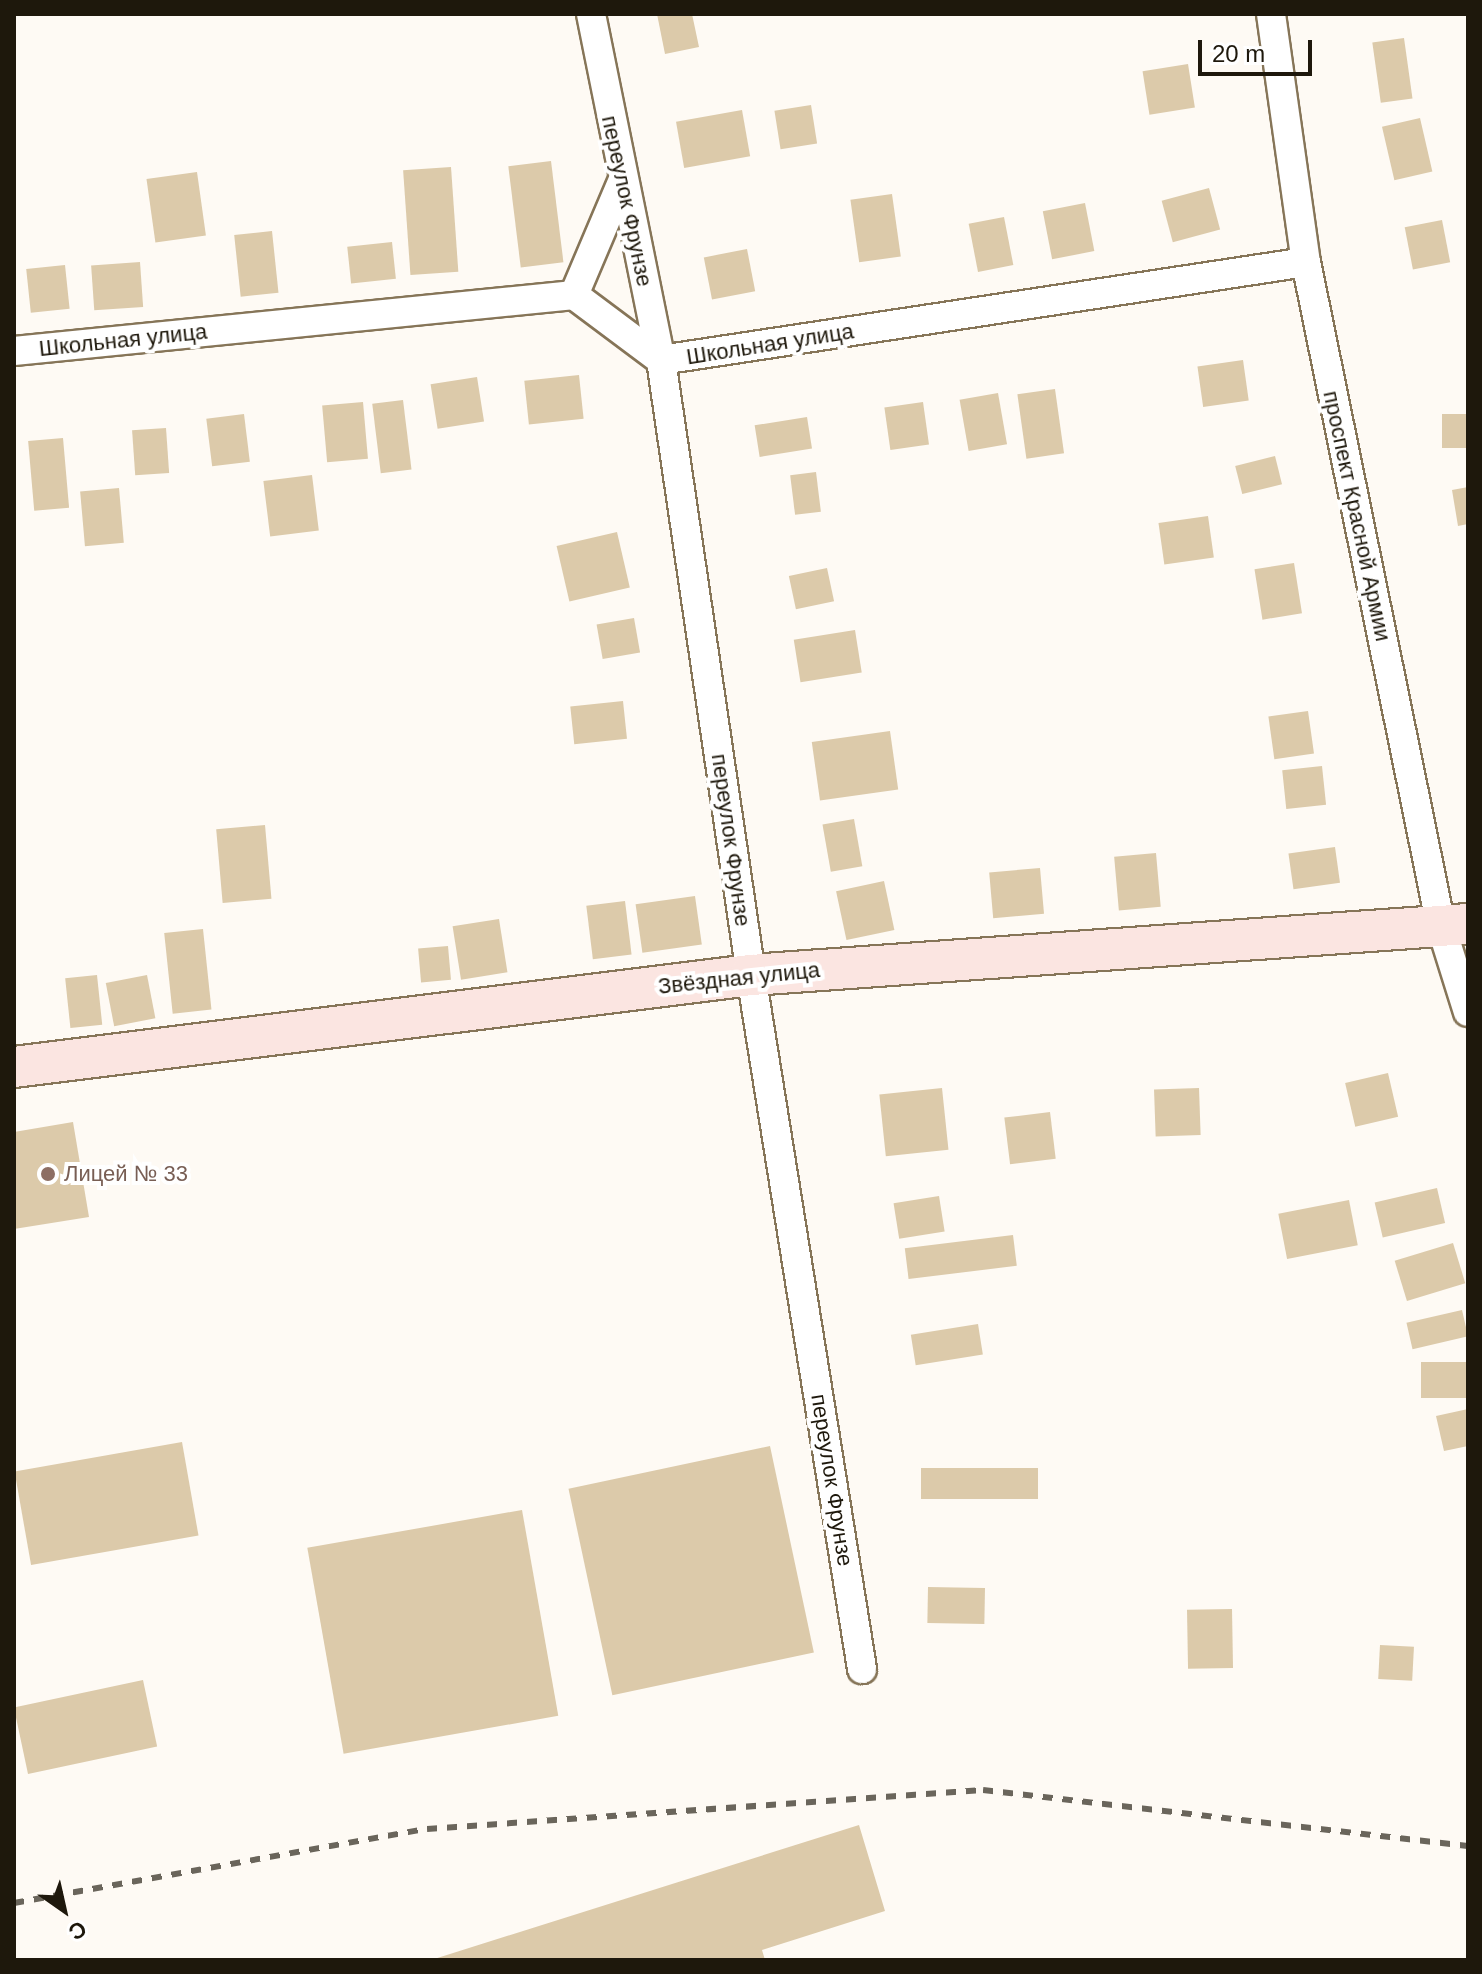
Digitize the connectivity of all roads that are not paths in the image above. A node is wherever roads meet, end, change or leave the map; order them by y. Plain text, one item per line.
1 (591, 14) edge
2 (1271, 14) edge
3 (622, 182) junction
4 (1306, 262) junction
5 (574, 295) junction
6 (14, 351) edge
7 (661, 360) junction
8 (1454, 925) edge
9 (751, 975) junction
10 (1468, 1012) edge
11 (14, 1067) edge
12 (862, 1669) dead end

1 - 3 street, переулок Фрунзе
2 - 4 street, проспект Красной Армии
3 - 5 street
3 - 7 street, переулок Фрунзе
4 - 7 street, Школьная улица
4 - 8 street, проспект Красной Армии
5 - 6 street, Школьная улица
5 - 7 street, Школьная улица
7 - 9 street, переулок Фрунзе
8 - 9 main road, Звёздная улица
8 - 10 street, проспект Красной Армии
9 - 11 main road, Звёздная улица
9 - 12 street, переулок Фрунзе

